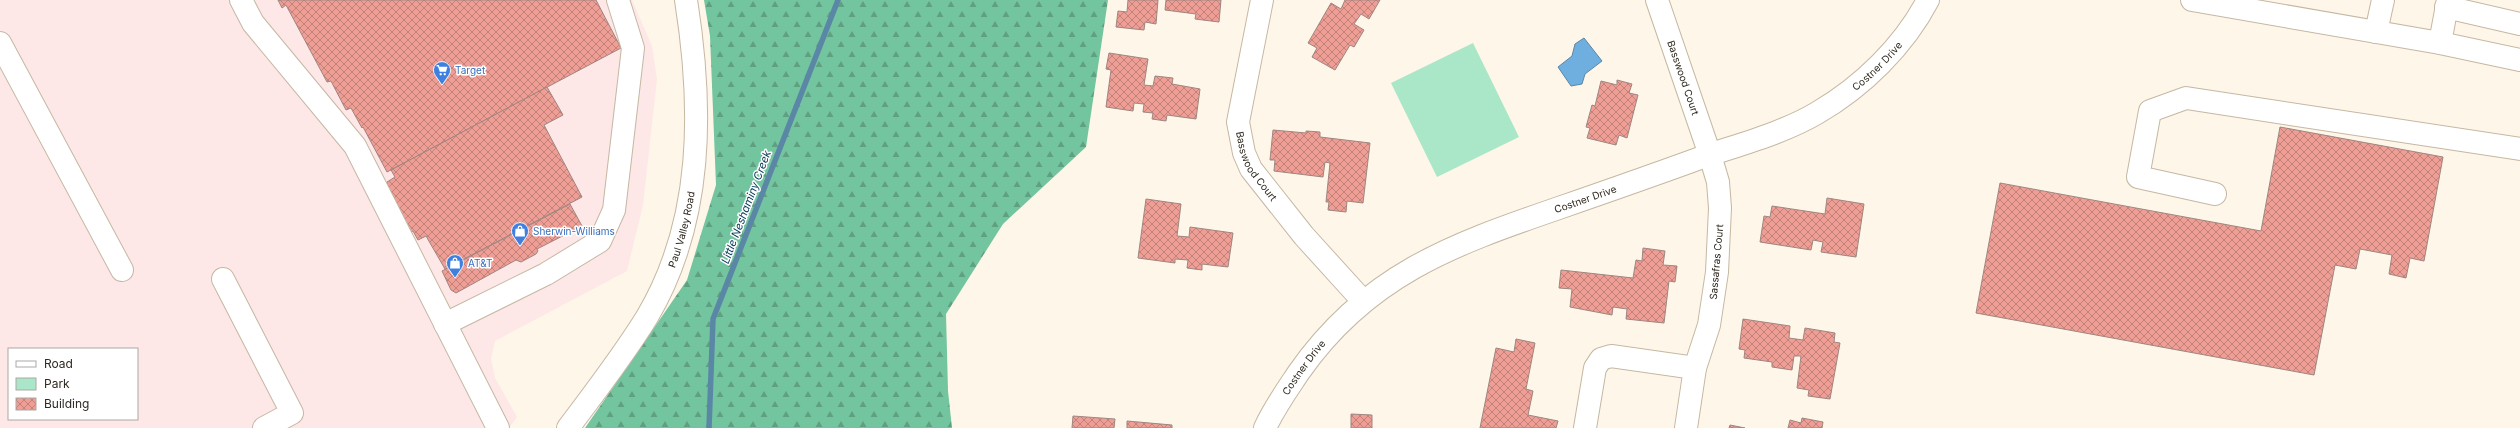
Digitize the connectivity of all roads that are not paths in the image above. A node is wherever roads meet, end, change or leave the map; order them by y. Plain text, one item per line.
1 (241, 0) edge
2 (618, 0) edge
3 (686, 0) edge
4 (1262, 0) edge
5 (1657, 0) edge
6 (1928, 0) edge
7 (2192, 0) edge
8 (2383, 0) edge
9 (2447, 4) edge
10 (2520, 24) edge
11 (2376, 32) junction
12 (0, 43) edge
13 (2440, 43) junction
14 (2520, 60) edge
15 (2520, 150) edge
16 (1710, 155) junction
17 (2215, 194) dead end
18 (122, 270) dead end
19 (223, 279) dead end
20 (1363, 301) junction
21 (445, 324) junction
22 (1695, 368) junction
23 (264, 428) edge
24 (498, 428) edge
25 (568, 428) edge
26 (1265, 428) edge
27 (1585, 428) edge
28 (1686, 428) edge

1 - 21 street
2 - 21 street
3 - 25 street, Paul Valley Road
4 - 20 street, Basswood Court
5 - 16 street, Basswood Court
6 - 16 street, Costner Drive
7 - 11 street
8 - 11 street
9 - 10 street
9 - 13 street
11 - 13 street
12 - 18 street
13 - 14 street
15 - 17 street
16 - 20 street, Costner Drive
16 - 22 street, Sassafras Court
19 - 23 street
20 - 26 street, Costner Drive
21 - 24 street
22 - 27 street
22 - 28 street, Sassafras Court

